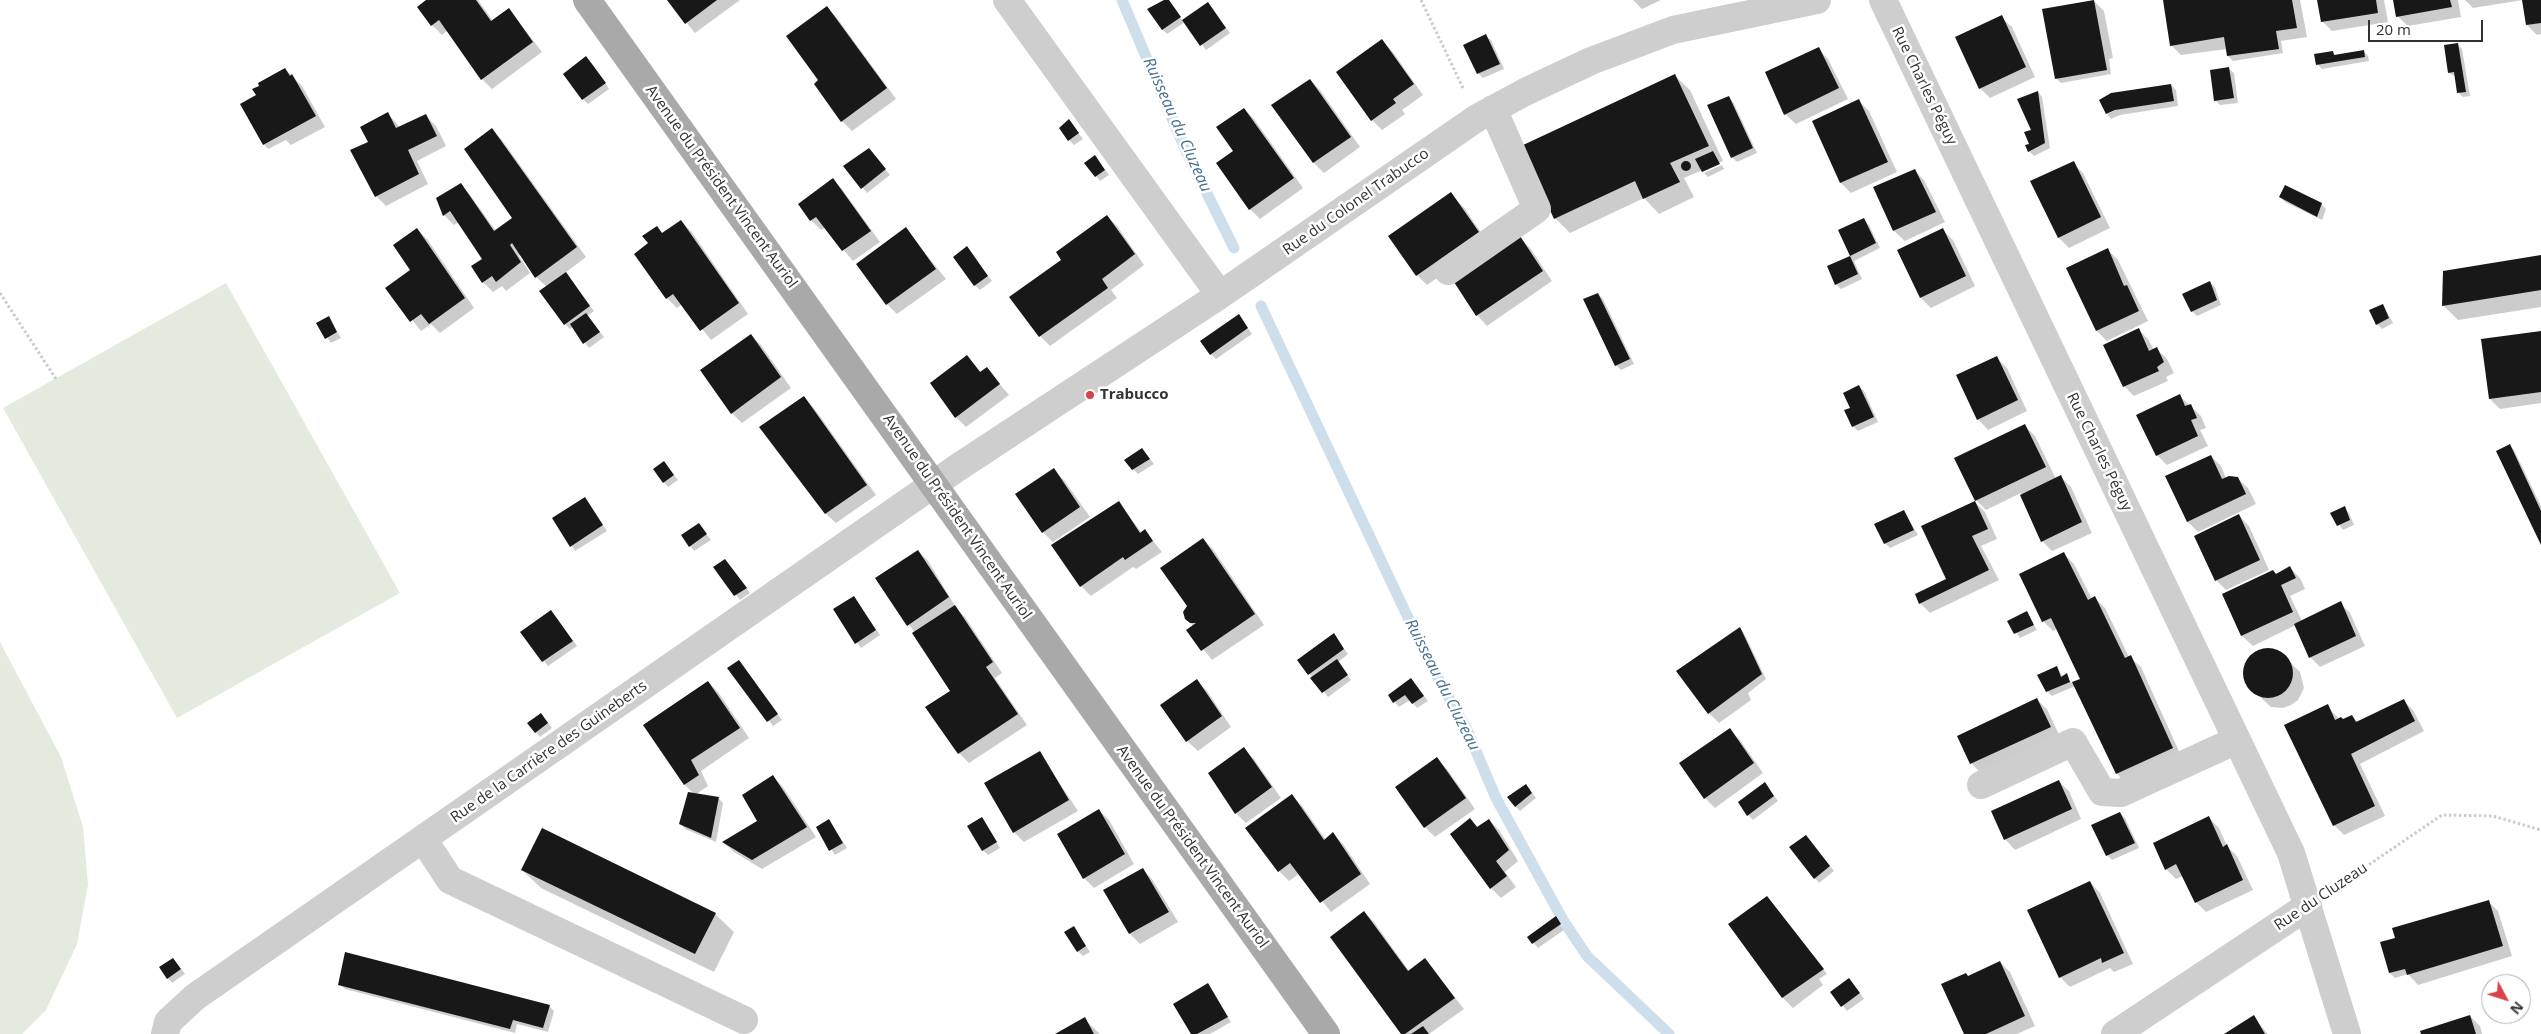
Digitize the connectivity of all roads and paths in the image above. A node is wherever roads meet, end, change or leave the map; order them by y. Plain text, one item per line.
1 (587, 0) edge
2 (1007, 0) edge
3 (1421, 0) edge
4 (1817, 0) edge
5 (1883, 0) edge
6 (1485, 114) junction
7 (1448, 271) dead end
8 (0, 293) edge
9 (1220, 295) junction
10 (56, 379) dead end
11 (933, 486) junction
12 (2237, 740) junction
13 (1981, 785) dead end
14 (2541, 830) edge
15 (423, 839) junction
16 (2308, 906) junction
17 (744, 1020) dead end
18 (166, 1028) edge
19 (1326, 1034) edge
20 (2115, 1034) edge
21 (2347, 1034) edge

1 - 11 main road, Avenue du Président Vincent Auriol
2 - 9 street
3 - 6 path
4 - 6 street, Rue du Colonel Trabucco
5 - 12 street, Rue Charles Péguy
6 - 7 street
6 - 9 street, Rue du Colonel Trabucco
8 - 10 path
9 - 11 street, Rue du Colonel Trabucco
11 - 15 street, Rue de la Carrière des Guineberts
11 - 19 main road, Avenue du Président Vincent Auriol
12 - 13 street
12 - 16 street, Rue Charles Péguy
14 - 16 path, Rue du Cluzeau
15 - 17 street
15 - 18 street, Rue de la Carrière des Guineberts
16 - 20 street, Rue du Cluzeau
16 - 21 street, Rue Charles Péguy

